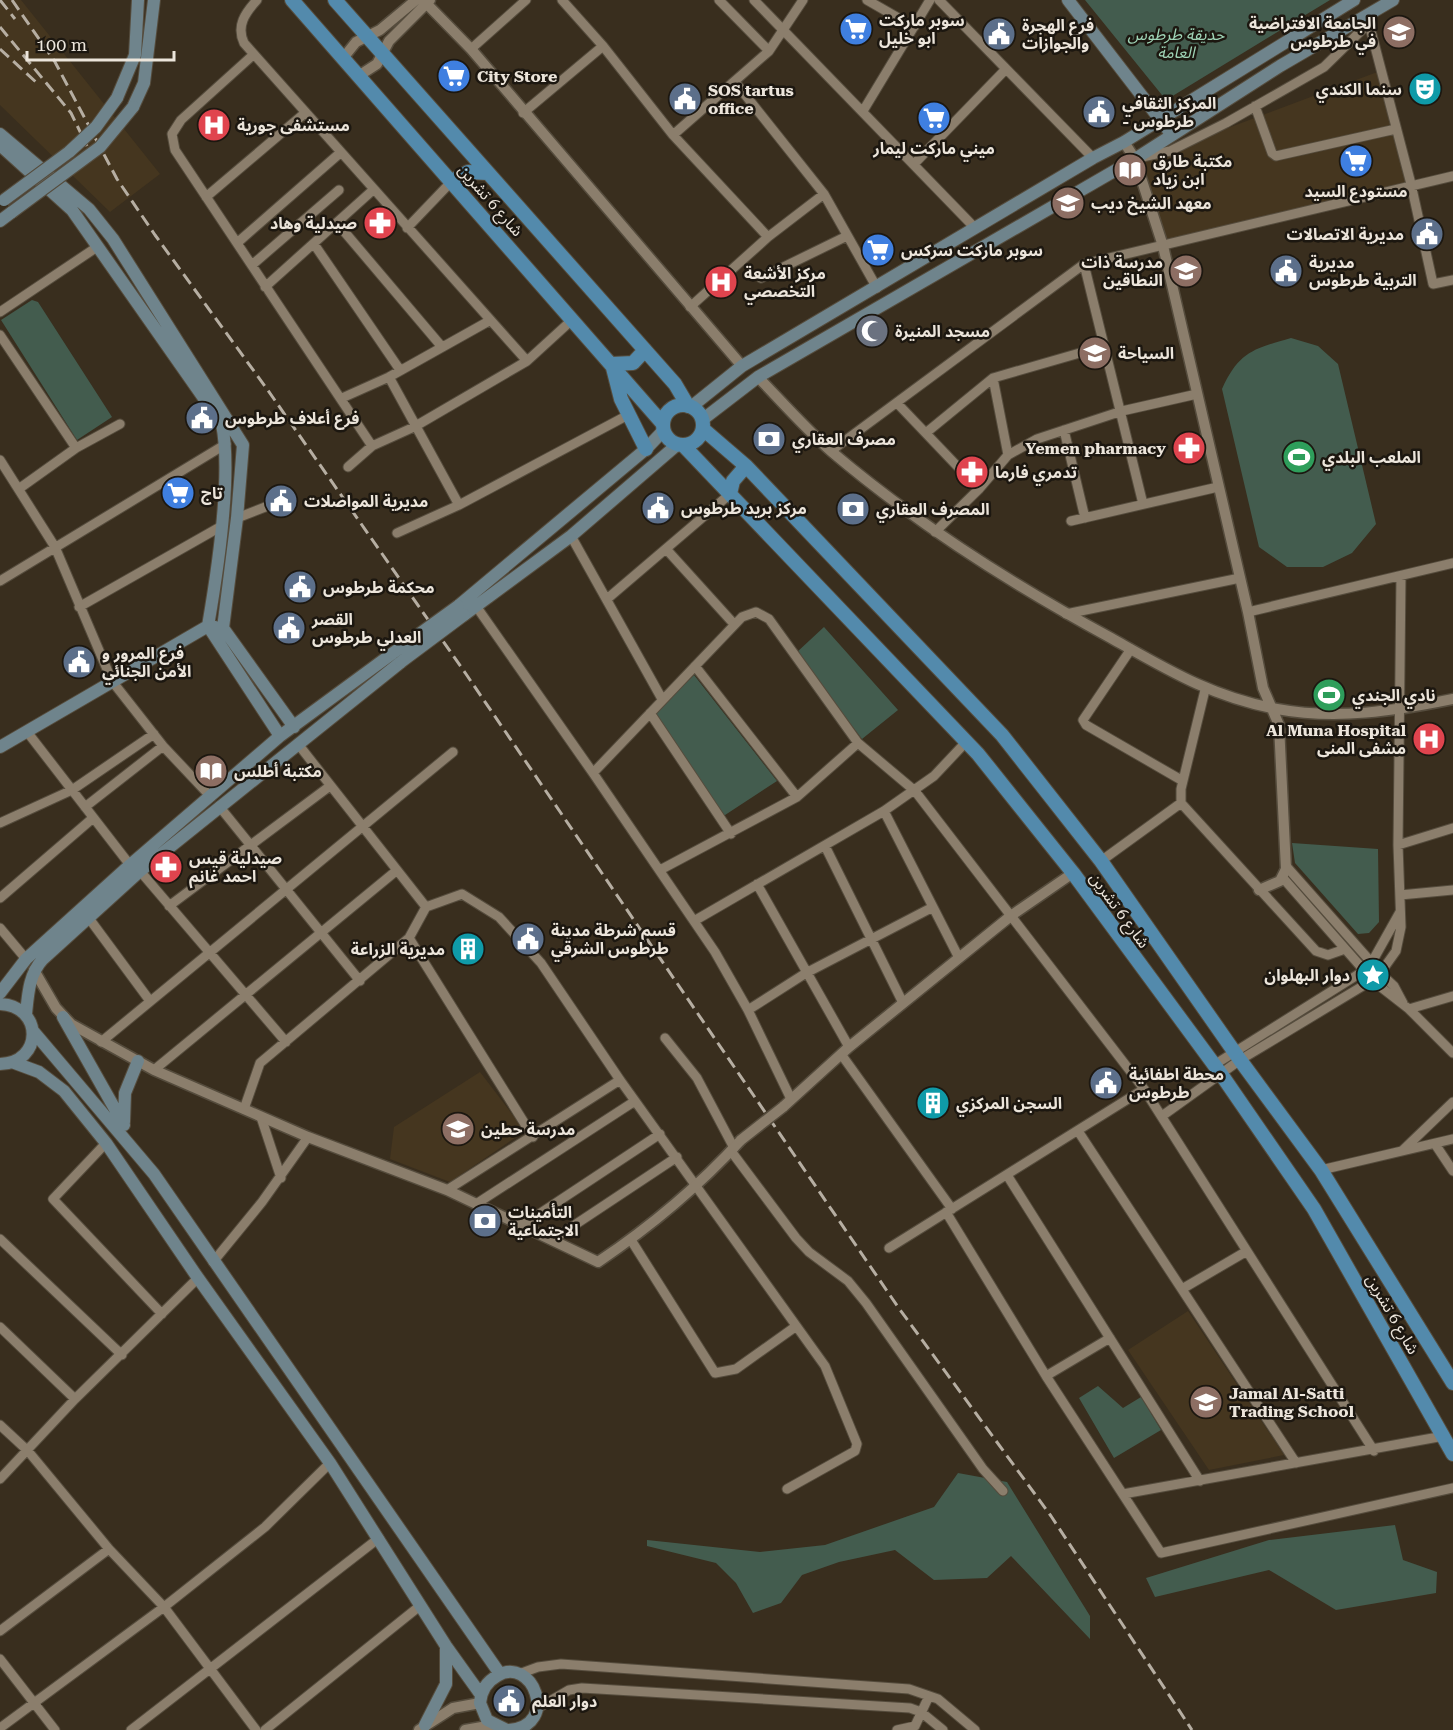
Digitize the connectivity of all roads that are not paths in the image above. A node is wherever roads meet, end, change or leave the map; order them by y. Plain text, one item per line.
1 (138, 0) edge
2 (154, 0) edge
3 (257, 0) edge
4 (292, 0) edge
5 (335, 0) edge
6 (526, 0) edge
7 (562, 0) edge
8 (719, 0) edge
9 (754, 0) edge
10 (803, 0) edge
11 (867, 0) edge
12 (930, 0) edge
13 (939, 0) edge
14 (1068, 0) edge
15 (1354, 0) edge
16 (1393, 0) edge
17 (424, 1) edge
18 (1368, 19) junction
19 (914, 27) junction
20 (783, 30) junction
21 (368, 36) junction
22 (603, 46) junction
23 (471, 50) junction
24 (770, 51) junction
25 (382, 52) junction
26 (253, 55) junction
27 (344, 57) junction
28 (1006, 69) junction
29 (360, 75) junction
30 (735, 82) junction
31 (1255, 106) junction
32 (863, 111) junction
33 (305, 113) junction
34 (523, 113) junction
35 (1161, 119) junction
36 (1396, 129) junction
37 (0, 134) edge
38 (673, 135) junction
39 (1172, 135) junction
40 (1124, 142) junction
41 (2, 148) edge
42 (340, 153) junction
43 (1093, 158) junction
44 (1135, 159) junction
45 (914, 164) junction
46 (487, 174) junction
47 (1453, 176) edge
48 (452, 181) junction
49 (1411, 184) junction
50 (339, 190) dead end
51 (373, 190) junction
52 (824, 194) junction
53 (206, 197) junction
54 (2, 201) edge
55 (0, 221) edge
56 (337, 223) junction
57 (407, 228) junction
58 (975, 228) junction
59 (847, 236) junction
60 (768, 237) junction
61 (237, 243) junction
62 (314, 244) junction
63 (1163, 246) junction
64 (97, 247) junction
65 (1084, 264) junction
66 (252, 266) junction
67 (761, 278) dead end
68 (1453, 280) edge
69 (265, 287) junction
70 (877, 288) junction
71 (690, 307) junction
72 (0, 312) edge
73 (573, 319) junction
74 (489, 321) junction
75 (0, 335) edge
76 (1104, 346) junction
77 (442, 347) junction
78 (645, 350) junction
79 (527, 361) junction
80 (612, 364) junction
81 (742, 366) junction
82 (400, 370) junction
83 (389, 377) junction
84 (758, 377) junction
85 (993, 378) junction
86 (1197, 394) junction
87 (342, 398) junction
88 (897, 403) junction
89 (689, 407) junction
90 (1122, 411) junction
91 (628, 415) junction
92 (120, 423) dead end
93 (702, 424) junction
94 (414, 427) junction
95 (663, 427) junction
96 (1064, 430) junction
97 (927, 432) junction
98 (226, 444) junction
99 (243, 445) junction
100 (680, 445) junction
101 (372, 446) junction
102 (76, 448) junction
103 (646, 449) junction
104 (831, 451) junction
105 (1008, 455) junction
106 (0, 460) edge
107 (746, 466) junction
108 (348, 467) dead end
109 (1218, 487) junction
110 (20, 488) junction
111 (979, 489) junction
112 (730, 494) junction
113 (291, 497) dead end
114 (1143, 504) junction
115 (459, 505) junction
116 (237, 518) junction
117 (1085, 518) junction
118 (1071, 521) dead end
119 (220, 526) junction
120 (935, 532) junction
121 (397, 533) dead end
122 (571, 536) junction
123 (55, 547) junction
124 (667, 550) junction
125 (1453, 563) edge
126 (1401, 576) junction
127 (1240, 578) junction
128 (0, 581) edge
129 (607, 599) junction
130 (476, 606) junction
131 (79, 607) junction
132 (461, 610) junction
133 (1248, 612) junction
134 (1066, 614) junction
135 (734, 624) junction
136 (208, 626) junction
137 (223, 628) junction
138 (1131, 649) junction
139 (397, 658) junction
140 (695, 666) junction
141 (112, 681) junction
142 (1205, 690) junction
143 (662, 699) junction
144 (1453, 699) edge
145 (1272, 708) junction
146 (1400, 710) junction
147 (650, 713) junction
148 (294, 727) junction
149 (28, 733) junction
150 (154, 734) junction
151 (280, 736) junction
152 (966, 741) junction
153 (858, 743) junction
154 (298, 744) junction
155 (163, 746) junction
156 (0, 747) edge
157 (453, 752) dead end
158 (593, 772) junction
159 (1183, 781) junction
160 (330, 786) junction
161 (72, 790) junction
162 (915, 791) junction
163 (797, 797) junction
164 (215, 802) junction
165 (1181, 803) junction
166 (86, 807) junction
167 (884, 812) junction
168 (93, 818) junction
169 (0, 823) edge
170 (363, 828) junction
171 (1453, 828) edge
172 (731, 834) junction
173 (1398, 845) junction
174 (250, 846) junction
175 (825, 846) junction
176 (1101, 861) junction
177 (1286, 866) junction
178 (135, 868) junction
179 (660, 870) junction
180 (396, 871) junction
181 (1073, 873) junction
182 (1283, 878) junction
183 (757, 884) junction
184 (287, 890) junction
185 (1259, 890) junction
186 (1453, 890) edge
187 (1400, 895) junction
188 (0, 898) edge
189 (169, 906) junction
190 (426, 907) junction
191 (933, 907) junction
192 (1400, 912) junction
193 (1012, 915) junction
194 (88, 917) junction
195 (694, 921) junction
196 (0, 928) edge
197 (321, 932) junction
198 (409, 938) junction
199 (871, 940) junction
200 (1345, 949) junction
201 (210, 953) junction
202 (959, 958) junction
203 (26, 959) junction
204 (1371, 962) junction
205 (34, 970) junction
206 (1362, 970) junction
207 (807, 973) junction
208 (1381, 973) junction
209 (360, 981) junction
210 (1372, 981) junction
211 (0, 993) edge
212 (245, 995) junction
213 (1453, 996) edge
214 (150, 1001) junction
215 (903, 1003) junction
216 (0, 1004) edge
217 (1406, 1006) junction
218 (748, 1010) junction
219 (26, 1014) junction
220 (63, 1017) junction
221 (33, 1031) junction
222 (665, 1038) dead end
223 (101, 1042) junction
224 (286, 1042) junction
225 (845, 1051) junction
226 (1453, 1053) edge
227 (1237, 1056) junction
228 (138, 1061) junction
229 (3, 1064) edge
230 (154, 1070) junction
231 (1217, 1070) junction
232 (620, 1080) junction
233 (1144, 1089) junction
234 (635, 1101) junction
235 (1453, 1102) edge
236 (787, 1103) junction
237 (244, 1110) junction
238 (1162, 1116) junction
239 (261, 1117) junction
240 (124, 1125) junction
241 (1078, 1131) junction
242 (660, 1134) junction
243 (308, 1137) junction
244 (533, 1137) junction
245 (1453, 1140) edge
246 (128, 1141) junction
247 (106, 1143) junction
248 (1435, 1144) junction
249 (735, 1146) junction
250 (1402, 1151) junction
251 (677, 1157) junction
252 (1321, 1170) junction
253 (1453, 1171) edge
254 (154, 1174) junction
255 (1006, 1175) junction
256 (281, 1178) junction
257 (697, 1185) junction
258 (136, 1188) junction
259 (447, 1190) junction
260 (476, 1204) junction
261 (949, 1210) junction
262 (521, 1226) junction
263 (0, 1239) edge
264 (552, 1240) junction
265 (631, 1240) junction
266 (889, 1248) dead end
267 (1247, 1251) junction
268 (213, 1262) junction
269 (198, 1278) junction
270 (1182, 1289) junction
271 (162, 1314) junction
272 (795, 1326) junction
273 (0, 1327) edge
274 (1110, 1338) junction
275 (122, 1355) junction
276 (1046, 1376) junction
277 (1453, 1383) edge
278 (75, 1399) junction
279 (0, 1425) edge
280 (1444, 1436) junction
281 (27, 1451) junction
282 (1374, 1451) junction
283 (1453, 1454) edge
284 (330, 1463) junction
285 (1296, 1463) junction
286 (0, 1479) edge
287 (1200, 1481) junction
288 (1453, 1488) edge
289 (787, 1489) dead end
290 (1003, 1491) dead end
291 (1124, 1494) junction
292 (379, 1538) junction
293 (109, 1549) junction
294 (422, 1605) junction
295 (164, 1607) junction
296 (0, 1631) edge
297 (447, 1646) junction
298 (0, 1659) edge
299 (210, 1669) junction
300 (500, 1674) junction
301 (519, 1674) junction
302 (929, 1696) junction
303 (481, 1699) junction
304 (34, 1703) junction
305 (538, 1708) junction
306 (921, 1712) junction
307 (493, 1725) junction
308 (535, 1725) edge
309 (0, 1728) edge
310 (422, 1728) edge
311 (915, 1728) edge
312 (55, 1730) edge
313 (131, 1730) edge
314 (256, 1730) edge
315 (265, 1730) edge
316 (465, 1730) edge
317 (508, 1730) edge
318 (516, 1730) edge
319 (897, 1730) edge
320 (943, 1730) edge
321 (975, 1730) edge

1 - 54 main road, bridge
2 - 55 main road, bridge
3 - 26 street
4 - 27 main road, شارع 6 تشرين
5 - 21 main road, شارع 6 تشرين
6 - 23 street
7 - 22 street
8 - 24 street
9 - 20 street
10 - 20 street
11 - 19 street
12 - 19 street
13 - 28 street
14 - 35 main road
15 - 35 main road
16 - 18 main road
17 - 21 street
17 - 23 street
17 - 25 street
18 - 31 street
18 - 36 street
18 - 39 main road
19 - 32 street
20 - 24 street
20 - 32 street
21 - 25 main road, شارع 6 تشرين
21 - 27 street
22 - 34 street
22 - 38 street
23 - 34 street
24 - 30 street
25 - 29 street
25 - 46 main road, شارع 6 تشرين
26 - 33 street
26 - 53 street
27 - 29 main road, شارع 6 تشرين
28 - 43 street
28 - 45 street
29 - 48 main road, شارع 6 تشرين
30 - 38 street
30 - 52 street
31 - 36 street
31 - 44 street
32 - 45 street
33 - 42 street
33 - 53 street
34 - 71 street
35 - 39 main road
35 - 40 main road
36 - 49 street
37 - 99 main road
38 - 60 street
39 - 44 main road
40 - 43 main road
40 - 44 street
41 - 64 main road
42 - 51 street
42 - 61 street
43 - 58 main road
44 - 63 street
44 - 84 main road
45 - 58 street
46 - 48 main road
46 - 78 main road, شارع 6 تشرين
47 - 49 street
48 - 57 street
48 - 73 main road, شارع 6 تشرين
49 - 63 street
49 - 68 street
50 - 66 street
51 - 56 street
51 - 57 street
52 - 59 street
52 - 60 street
53 - 61 street
56 - 62 street
56 - 77 street
57 - 74 street
58 - 70 main road
59 - 67 street
59 - 70 street
60 - 71 street
61 - 66 street
62 - 69 street
62 - 82 street
63 - 65 street
63 - 86 street
64 - 72 street
64 - 98 main road
65 - 76 street
65 - 88 street
66 - 69 street
69 - 87 street
70 - 81 main road
71 - 81 street
73 - 79 street
73 - 80 main road, شارع 6 تشرين
74 - 77 street
74 - 79 street
75 - 102 street
76 - 85 street
76 - 90 street
77 - 82 street
78 - 80 main road
78 - 89 main road, شارع 6 تشرين
79 - 94 street
80 - 91 main road
80 - 95 main road, شارع 6 تشرين
81 - 89 main road
82 - 83 street
83 - 87 street
83 - 94 street
84 - 93 main road
84 - 104 street
85 - 97 street
85 - 105 street
86 - 90 street
86 - 109 street
87 - 101 street
88 - 97 street
88 - 104 street
89 - 93 main road
89 - 95 main road
90 - 96 street
90 - 114 street
91 - 103 main road
91 - 115 street
92 - 102 street
93 - 100 main road
93 - 107 main road, شارع 6 تشرين
94 - 101 street
94 - 115 street
95 - 100 main road
95 - 103 main road
96 - 105 street
96 - 117 street
97 - 111 street
98 - 99 main road
98 - 119 main road
98 - 123 street
99 - 116 main road
100 - 112 main road, شارع 6 تشرين
100 - 122 main road
101 - 108 street
102 - 110 street
103 - 132 main road
104 - 120 street
105 - 111 street
106 - 110 street
107 - 112 main road
107 - 176 main road, شارع 6 تشرين
109 - 114 street
109 - 127 street
110 - 123 street
111 - 120 street
112 - 124 street
112 - 152 main road, شارع 6 تشرين
113 - 116 street
114 - 117 street
115 - 121 street
116 - 137 main road
117 - 118 street
119 - 131 street
119 - 136 main road
120 - 134 street
122 - 129 street
122 - 130 main road
123 - 128 street
123 - 131 street
124 - 129 street
124 - 135 street
125 - 126 street
126 - 133 street
126 - 146 street
127 - 133 street
127 - 134 street
129 - 143 street
130 - 132 main road
130 - 158 street
131 - 141 street
132 - 139 main road, bridge
133 - 145 street
134 - 138 street
135 - 140 street
135 - 153 street
136 - 137 main road
136 - 141 main road
136 - 151 main road
137 - 148 main road
138 - 142 street
138 - 159 street
139 - 148 main road
139 - 154 main road
140 - 143 street
140 - 163 street
141 - 149 main road
141 - 150 street
142 - 145 street
142 - 159 street
143 - 147 street
144 - 146 street
145 - 146 street
145 - 177 street
146 - 173 street
147 - 158 street
147 - 172 street
148 - 151 main road
149 - 156 main road
149 - 161 street
150 - 155 street
150 - 161 street
151 - 164 main road
152 - 162 street
152 - 181 main road, شارع 6 تشرين
153 - 162 street
153 - 163 street
154 - 160 street
154 - 164 main road
155 - 164 street
155 - 166 street
157 - 170 street
158 - 179 street
159 - 165 street
160 - 170 street
160 - 174 street
161 - 166 street
161 - 169 street
162 - 167 street
162 - 193 street
163 - 172 street
164 - 174 street
164 - 178 main road
165 - 176 street
165 - 185 street
166 - 168 street
167 - 175 street
167 - 191 street
168 - 178 street
168 - 188 street
170 - 180 street
170 - 184 street
171 - 173 street
172 - 179 street
173 - 187 street
174 - 184 street
174 - 189 street
175 - 183 street
175 - 199 street
176 - 227 main road, شارع 6 تشرين
177 - 182 street
177 - 204 street
178 - 189 street
178 - 194 main road
178 - 203 main road
179 - 195 street
180 - 190 street
180 - 197 street
181 - 193 street
181 - 231 main road, شارع 6 تشرين
182 - 185 street
182 - 200 street
183 - 195 street
183 - 207 street
184 - 197 street
184 - 201 street
185 - 200 street
186 - 187 street
187 - 192 street
189 - 201 street
190 - 198 street
190 - 232 street
191 - 199 street
191 - 202 street
192 - 204 street
192 - 208 street
193 - 202 street
193 - 233 street
194 - 205 main road
194 - 214 street
195 - 218 street
196 - 203 street
197 - 209 street
197 - 212 street
198 - 209 street
198 - 244 street
199 - 207 street
199 - 215 street
200 - 206 street
201 - 212 street
201 - 214 street
202 - 215 street
203 - 211 main road
204 - 206 street
204 - 208 street
205 - 219 main road
205 - 220 street
206 - 210 street
206 - 227 street
207 - 218 street
207 - 225 street
208 - 210 street
208 - 217 street
209 - 224 street
210 - 217 street
210 - 227 street
212 - 224 street
212 - 230 street
213 - 217 street
214 - 223 street
215 - 225 street
216 - 219 main road
217 - 226 street
218 - 236 street
219 - 221 main road
220 - 223 street
220 - 240 main road
221 - 229 main road
221 - 246 main road
222 - 249 street
223 - 228 street
224 - 237 street
225 - 236 street
225 - 261 street
227 - 231 street
227 - 252 main road, شارع 6 تشرين
228 - 230 street
228 - 240 main road
229 - 247 main road
230 - 237 street
231 - 238 street
231 - 280 main road, شارع 6 تشرين
232 - 234 street
232 - 244 street
233 - 238 street
233 - 241 street
234 - 242 street
234 - 260 street
235 - 250 street
236 - 249 street, bridge
237 - 239 street
238 - 267 street
239 - 243 street
239 - 256 street
240 - 246 main road
241 - 255 street
241 - 270 street
242 - 251 street
242 - 262 street
243 - 256 street
243 - 259 street
244 - 259 street
245 - 248 street
246 - 254 main road
247 - 258 main road
247 - 271 street
248 - 250 street
248 - 253 street
249 - 257 street
249 - 290 street
250 - 252 street
251 - 257 street
251 - 264 street
252 - 277 main road, شارع 6 تشرين
254 - 258 main road
254 - 268 main road
255 - 261 street
255 - 274 street
256 - 268 street
257 - 265 street
257 - 272 street
258 - 269 main road
259 - 260 street
260 - 262 street
261 - 266 street
261 - 276 street
262 - 264 street
263 - 275 street
264 - 265 street
265 - 272 street
267 - 270 street
267 - 282 street
268 - 300 main road
269 - 271 street
269 - 284 main road
270 - 285 street
271 - 275 street
272 - 289 street
273 - 278 street
274 - 276 street
274 - 287 street
275 - 278 street
276 - 291 street
278 - 281 street
279 - 281 street
280 - 282 street
280 - 283 main road, شارع 6 تشرين
281 - 286 street
281 - 293 street
282 - 285 street
284 - 292 main road
284 - 295 street
285 - 287 street
287 - 291 street
288 - 291 street
292 - 294 main road
292 - 299 street
293 - 295 street
293 - 296 street
294 - 297 main road
294 - 315 street
295 - 299 street
295 - 304 street
297 - 303 main road
297 - 310 main road
298 - 304 street
299 - 313 street
299 - 314 street
300 - 301 main road
300 - 303 main road
301 - 302 street
301 - 305 main road
302 - 306 street
302 - 321 street
303 - 307 main road
303 - 310 street
304 - 309 street
304 - 312 street
305 - 306 street
305 - 308 main road
306 - 311 street
306 - 320 street
307 - 316 street
307 - 317 main road
308 - 318 main road
311 - 319 street
317 - 318 main road

